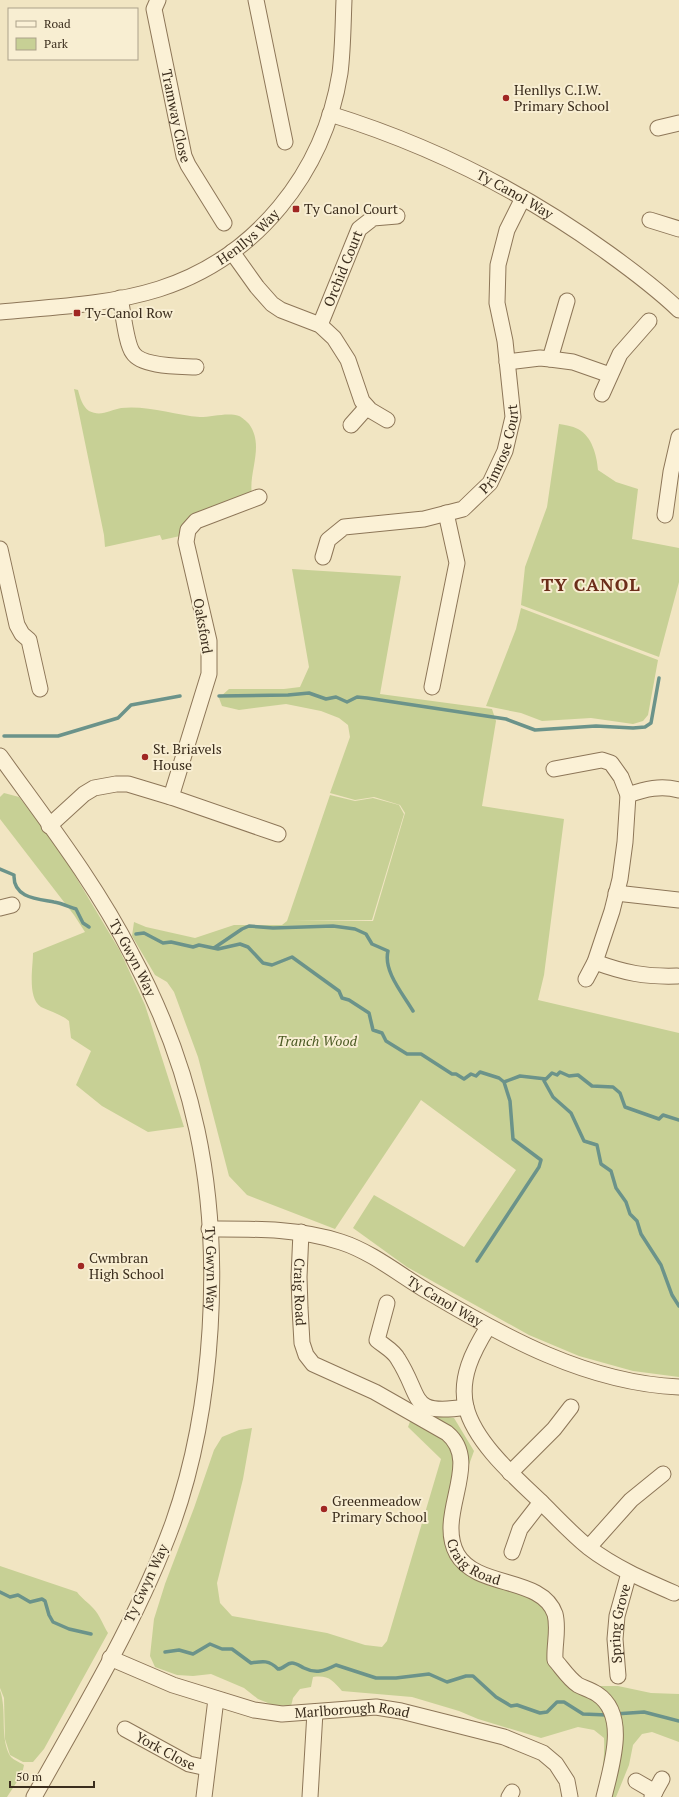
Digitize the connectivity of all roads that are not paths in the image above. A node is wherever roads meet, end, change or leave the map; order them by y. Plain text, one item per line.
1 (158, 0) edge
2 (256, 0) edge
3 (344, 0) edge
4 (330, 114) junction
5 (679, 123) edge
6 (658, 128) dead end
7 (285, 142) dead end
8 (523, 198) junction
9 (397, 216) dead end
10 (650, 220) dead end
11 (224, 223) dead end
12 (679, 229) edge
13 (232, 252) junction
14 (120, 298) junction
15 (567, 301) dead end
16 (679, 310) edge
17 (0, 312) edge
18 (649, 321) dead end
19 (320, 325) junction
20 (550, 359) junction
21 (507, 362) junction
22 (196, 367) dead end
23 (610, 375) junction
24 (602, 394) dead end
25 (367, 407) junction
26 (387, 420) dead end
27 (351, 425) dead end
28 (679, 437) edge
29 (675, 474) edge
30 (259, 496) dead end
31 (446, 513) junction
32 (665, 515) dead end
33 (0, 549) edge
34 (323, 556) dead end
35 (432, 687) dead end
36 (40, 689) dead end
37 (1, 760) edge
38 (554, 769) dead end
39 (679, 790) edge
40 (628, 795) junction
41 (171, 797) junction
42 (49, 826) junction
43 (278, 834) dead end
44 (616, 893) junction
45 (679, 900) edge
46 (595, 962) junction
47 (677, 976) dead end
48 (586, 979) dead end
49 (209, 1229) junction
50 (301, 1232) junction
51 (387, 1303) dead end
52 (488, 1327) junction
53 (679, 1386) edge
54 (571, 1406) dead end
55 (466, 1407) junction
56 (510, 1473) junction
57 (663, 1474) dead end
58 (541, 1502) junction
59 (589, 1547) junction
60 (512, 1552) dead end
61 (629, 1573) junction
62 (674, 1593) dead end
63 (110, 1658) junction
64 (618, 1676) dead end
65 (216, 1698) junction
66 (315, 1712) junction
67 (125, 1729) dead end
68 (207, 1768) junction
69 (662, 1779) dead end
70 (636, 1782) dead end
71 (653, 1795) edge
72 (34, 1797) edge
73 (204, 1797) edge
74 (310, 1797) edge
75 (570, 1797) edge
76 (604, 1797) edge

1 - 11 street, Tramway Close
2 - 7 street
3 - 4 street, Henllys Way
4 - 8 street, Ty Canol Way
4 - 13 street, Henllys Way
5 - 6 street
8 - 16 street, Ty Canol Way
8 - 21 street, Primrose Court
9 - 19 street, Orchid Court
10 - 12 street
13 - 14 street, Henllys Way
13 - 19 street, Orchid Court
14 - 17 street, Henllys Way
14 - 22 street
15 - 20 street
18 - 23 street
19 - 25 street, Orchid Court
20 - 21 street
20 - 23 street
21 - 31 street, Primrose Court
23 - 24 street
25 - 26 street
25 - 27 street
28 - 29 street
29 - 32 street
30 - 41 street, Oaksford
31 - 34 street, Primrose Court
31 - 35 street
33 - 36 street
37 - 42 street, Ty Gwyn Way
38 - 40 street
39 - 40 street
40 - 44 street
41 - 42 street
41 - 43 street
42 - 49 street, Ty Gwyn Way
44 - 45 street
44 - 46 street
46 - 47 street
46 - 48 street
49 - 50 street, Ty Canol Way
49 - 63 street, Ty Gwyn Way
50 - 52 street, Ty Canol Way
50 - 76 street, Craig Road
51 - 55 street
52 - 53 street, Ty Canol Way
52 - 55 street, Spring Grove
54 - 56 street
55 - 56 street, Spring Grove
56 - 58 street, Spring Grove
57 - 59 street
58 - 59 street, Spring Grove
58 - 60 street
59 - 61 street, Spring Grove
61 - 62 street, Spring Grove
61 - 64 street, Spring Grove
63 - 65 street, Marlborough Road
63 - 72 street, Ty Gwyn Way
65 - 66 street, Marlborough Road
65 - 68 street
66 - 74 street
66 - 75 street, Marlborough Road
67 - 68 street, York Close
68 - 73 street
69 - 71 street
70 - 71 street

